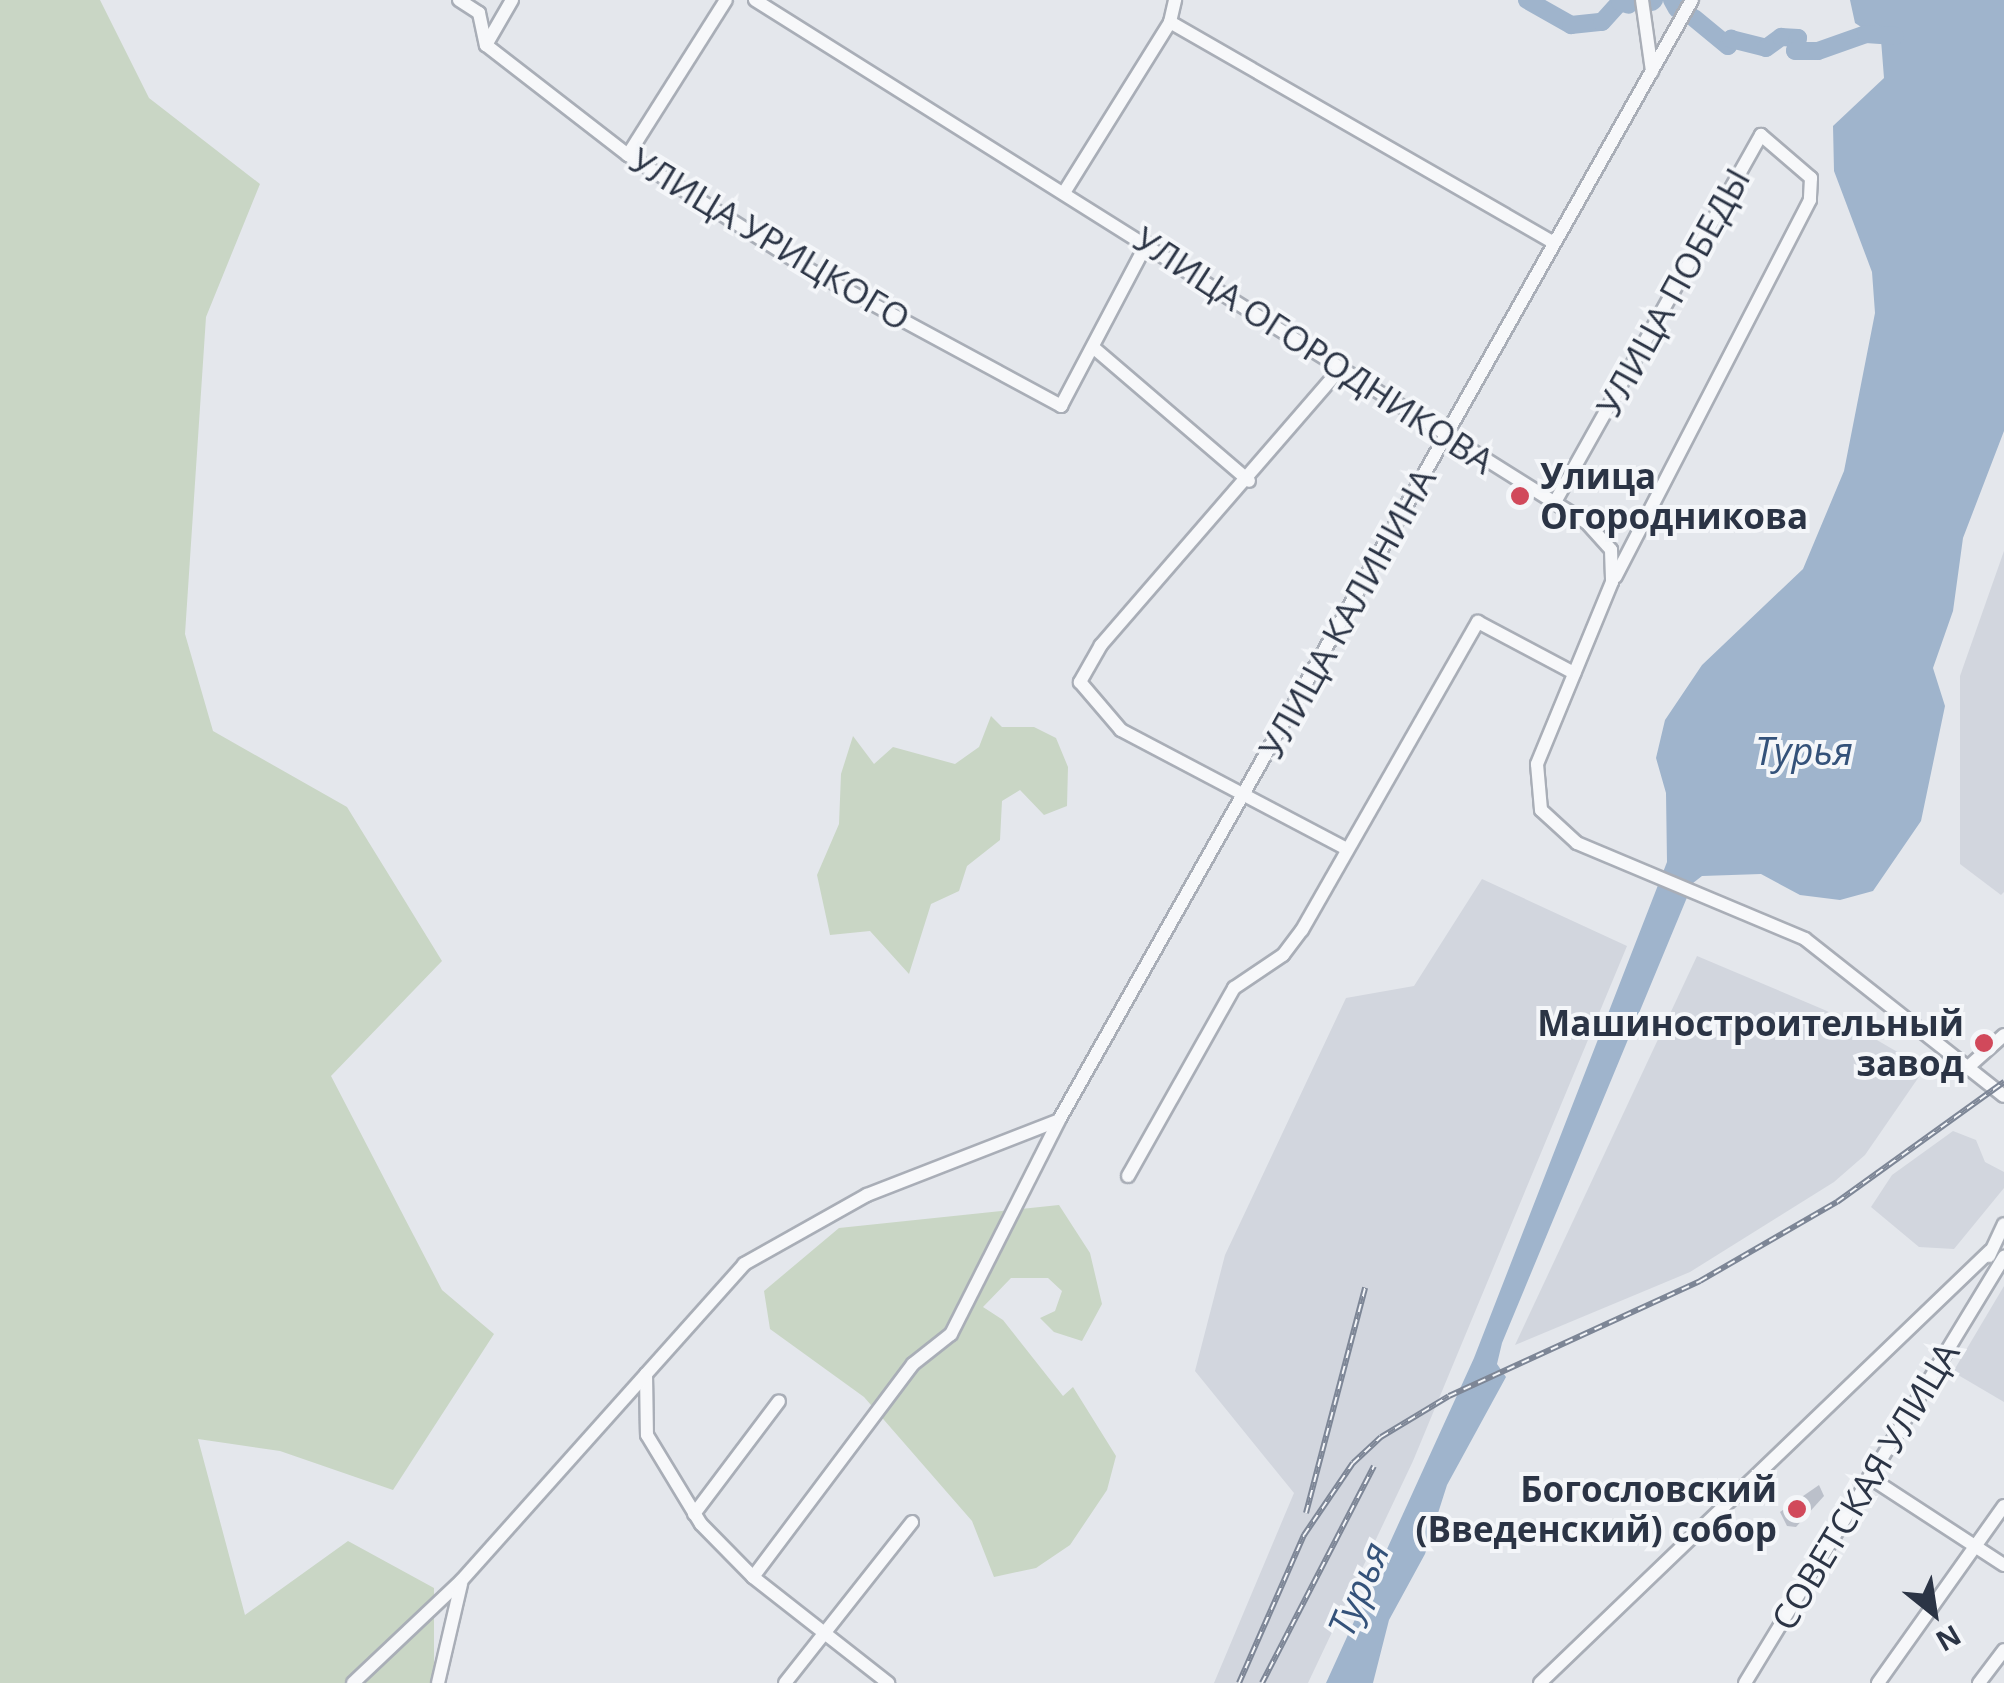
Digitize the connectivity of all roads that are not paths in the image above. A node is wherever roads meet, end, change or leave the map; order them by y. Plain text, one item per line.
1 (458, 0) edge
2 (512, 0) edge
3 (726, 0) edge
4 (754, 0) edge
5 (1175, 0) edge
6 (1642, 0) edge
7 (1692, 0) edge
8 (1170, 22) junction
9 (486, 44) junction
10 (1652, 73) junction
11 (628, 156) junction
12 (1066, 190) junction
13 (1147, 243) junction
14 (1554, 244) junction
15 (1094, 348) junction
16 (1341, 368) junction
17 (1446, 435) junction
18 (1249, 481) junction
19 (1555, 502) junction
20 (1612, 582) junction
21 (1574, 674) junction
22 (1247, 792) junction
23 (1345, 848) junction
24 (2004, 1035) edge
25 (1966, 1069) junction
26 (2004, 1096) edge
27 (1059, 1120) junction
28 (1128, 1176) dead end
29 (2004, 1224) edge
30 (1990, 1251) junction
31 (2004, 1257) edge
32 (1985, 1289) junction
33 (647, 1369) junction
34 (779, 1401) dead end
35 (1869, 1478) junction
36 (2004, 1506) edge
37 (694, 1514) junction
38 (912, 1522) dead end
39 (1978, 1545) junction
40 (2004, 1565) edge
41 (754, 1577) junction
42 (462, 1581) junction
43 (824, 1633) junction
44 (2004, 1650) edge
45 (361, 1681) edge
46 (438, 1683) edge
47 (785, 1683) edge
48 (888, 1683) edge
49 (1540, 1683) edge
50 (1745, 1683) edge
51 (1878, 1683) edge
52 (1979, 1683) edge

1 - 9 street, УЛИЦА УРИЦКОГО
2 - 9 street
3 - 11 street
4 - 12 street, УЛИЦА ОГОРОДНИКОВА
5 - 8 street
6 - 10 street
7 - 10 street, УЛИЦА КАЛИНИНА
8 - 12 street
8 - 14 street
9 - 11 street, УЛИЦА УРИЦКОГО
10 - 14 street, УЛИЦА КАЛИНИНА
11 - 15 street, УЛИЦА УРИЦКОГО
12 - 13 street, УЛИЦА ОГОРОДНИКОВА
13 - 15 street, УЛИЦА УРИЦКОГО
13 - 16 street, УЛИЦА ОГОРОДНИКОВА
14 - 17 street, УЛИЦА КАЛИНИНА
15 - 18 street
16 - 17 street, УЛИЦА ОГОРОДНИКОВА
16 - 18 street
17 - 19 street, УЛИЦА ОГОРОДНИКОВА
17 - 22 street, УЛИЦА КАЛИНИНА
18 - 22 street
19 - 20 street, УЛИЦА ОГОРОДНИКОВА
19 - 20 street, УЛИЦА ПОБЕДЫ
20 - 21 street
21 - 23 street
21 - 25 street
22 - 23 street
22 - 27 street, УЛИЦА КАЛИНИНА
23 - 28 street
24 - 25 street
25 - 26 street
27 - 33 street
27 - 41 street, УЛИЦА КАЛИНИНА
29 - 30 street, СОВЕТСКАЯ УЛИЦА
30 - 32 street, СОВЕТСКАЯ УЛИЦА
30 - 49 street
31 - 32 street, СОВЕТСКАЯ УЛИЦА
32 - 35 street, СОВЕТСКАЯ УЛИЦА
33 - 37 street
33 - 42 street
34 - 37 street
35 - 39 street
35 - 50 street, СОВЕТСКАЯ УЛИЦА
36 - 39 street
37 - 41 street
38 - 43 street
39 - 40 street
39 - 51 street
41 - 43 street
42 - 45 street
42 - 46 street
43 - 47 street
43 - 48 street
44 - 52 street

